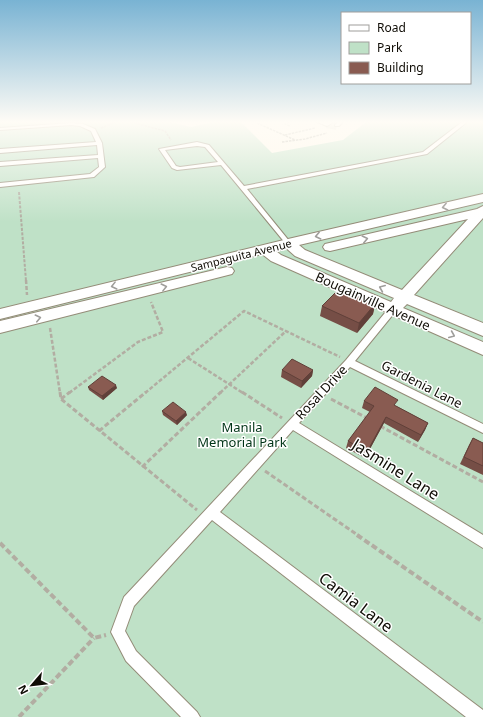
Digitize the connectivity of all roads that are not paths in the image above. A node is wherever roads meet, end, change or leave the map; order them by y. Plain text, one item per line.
1 (166, 155) edge
2 (215, 155) edge
3 (412, 155) edge
4 (100, 156) joint
5 (222, 163) junction
6 (0, 164) edge
7 (0, 185) edge
8 (243, 188) junction
9 (482, 207) edge
10 (294, 248) junction
11 (270, 254) junction
12 (405, 297) junction
13 (392, 310) junction
14 (0, 314) edge
15 (0, 327) edge
16 (483, 330) edge
17 (483, 349) edge
18 (349, 362) junction
19 (292, 424) junction
20 (483, 429) edge
21 (212, 513) junction
22 (483, 542) edge
23 (192, 717) edge
24 (480, 717) edge

1 - 5 lane
2 - 5 lane
3 - 8 lane
4 - 6 lane
4 - 7 lane
5 - 8 lane
8 - 10 lane
9 - 10 street, Sampaguita Avenue
9 - 12 street, Rosal Drive
10 - 11 street, Sampaguita Avenue
12 -> 10 street, Bougainville Avenue
11 - 13 street, Bougainville Avenue
11 -> 14 street, Sampaguita Avenue
15 -> 11 street, Sampaguita Avenue
12 - 13 street, Rosal Drive
12 - 16 street, Bougainville Avenue
13 -> 17 street, Bougainville Avenue
13 - 18 lane, Rosal Drive
18 - 19 lane, Rosal Drive
18 - 20 lane, Gardenia Lane
19 - 21 lane, Rosal Drive
19 - 22 lane, Jasmine Lane
21 - 23 lane, Rosal Drive
21 - 24 lane, Camia Lane

